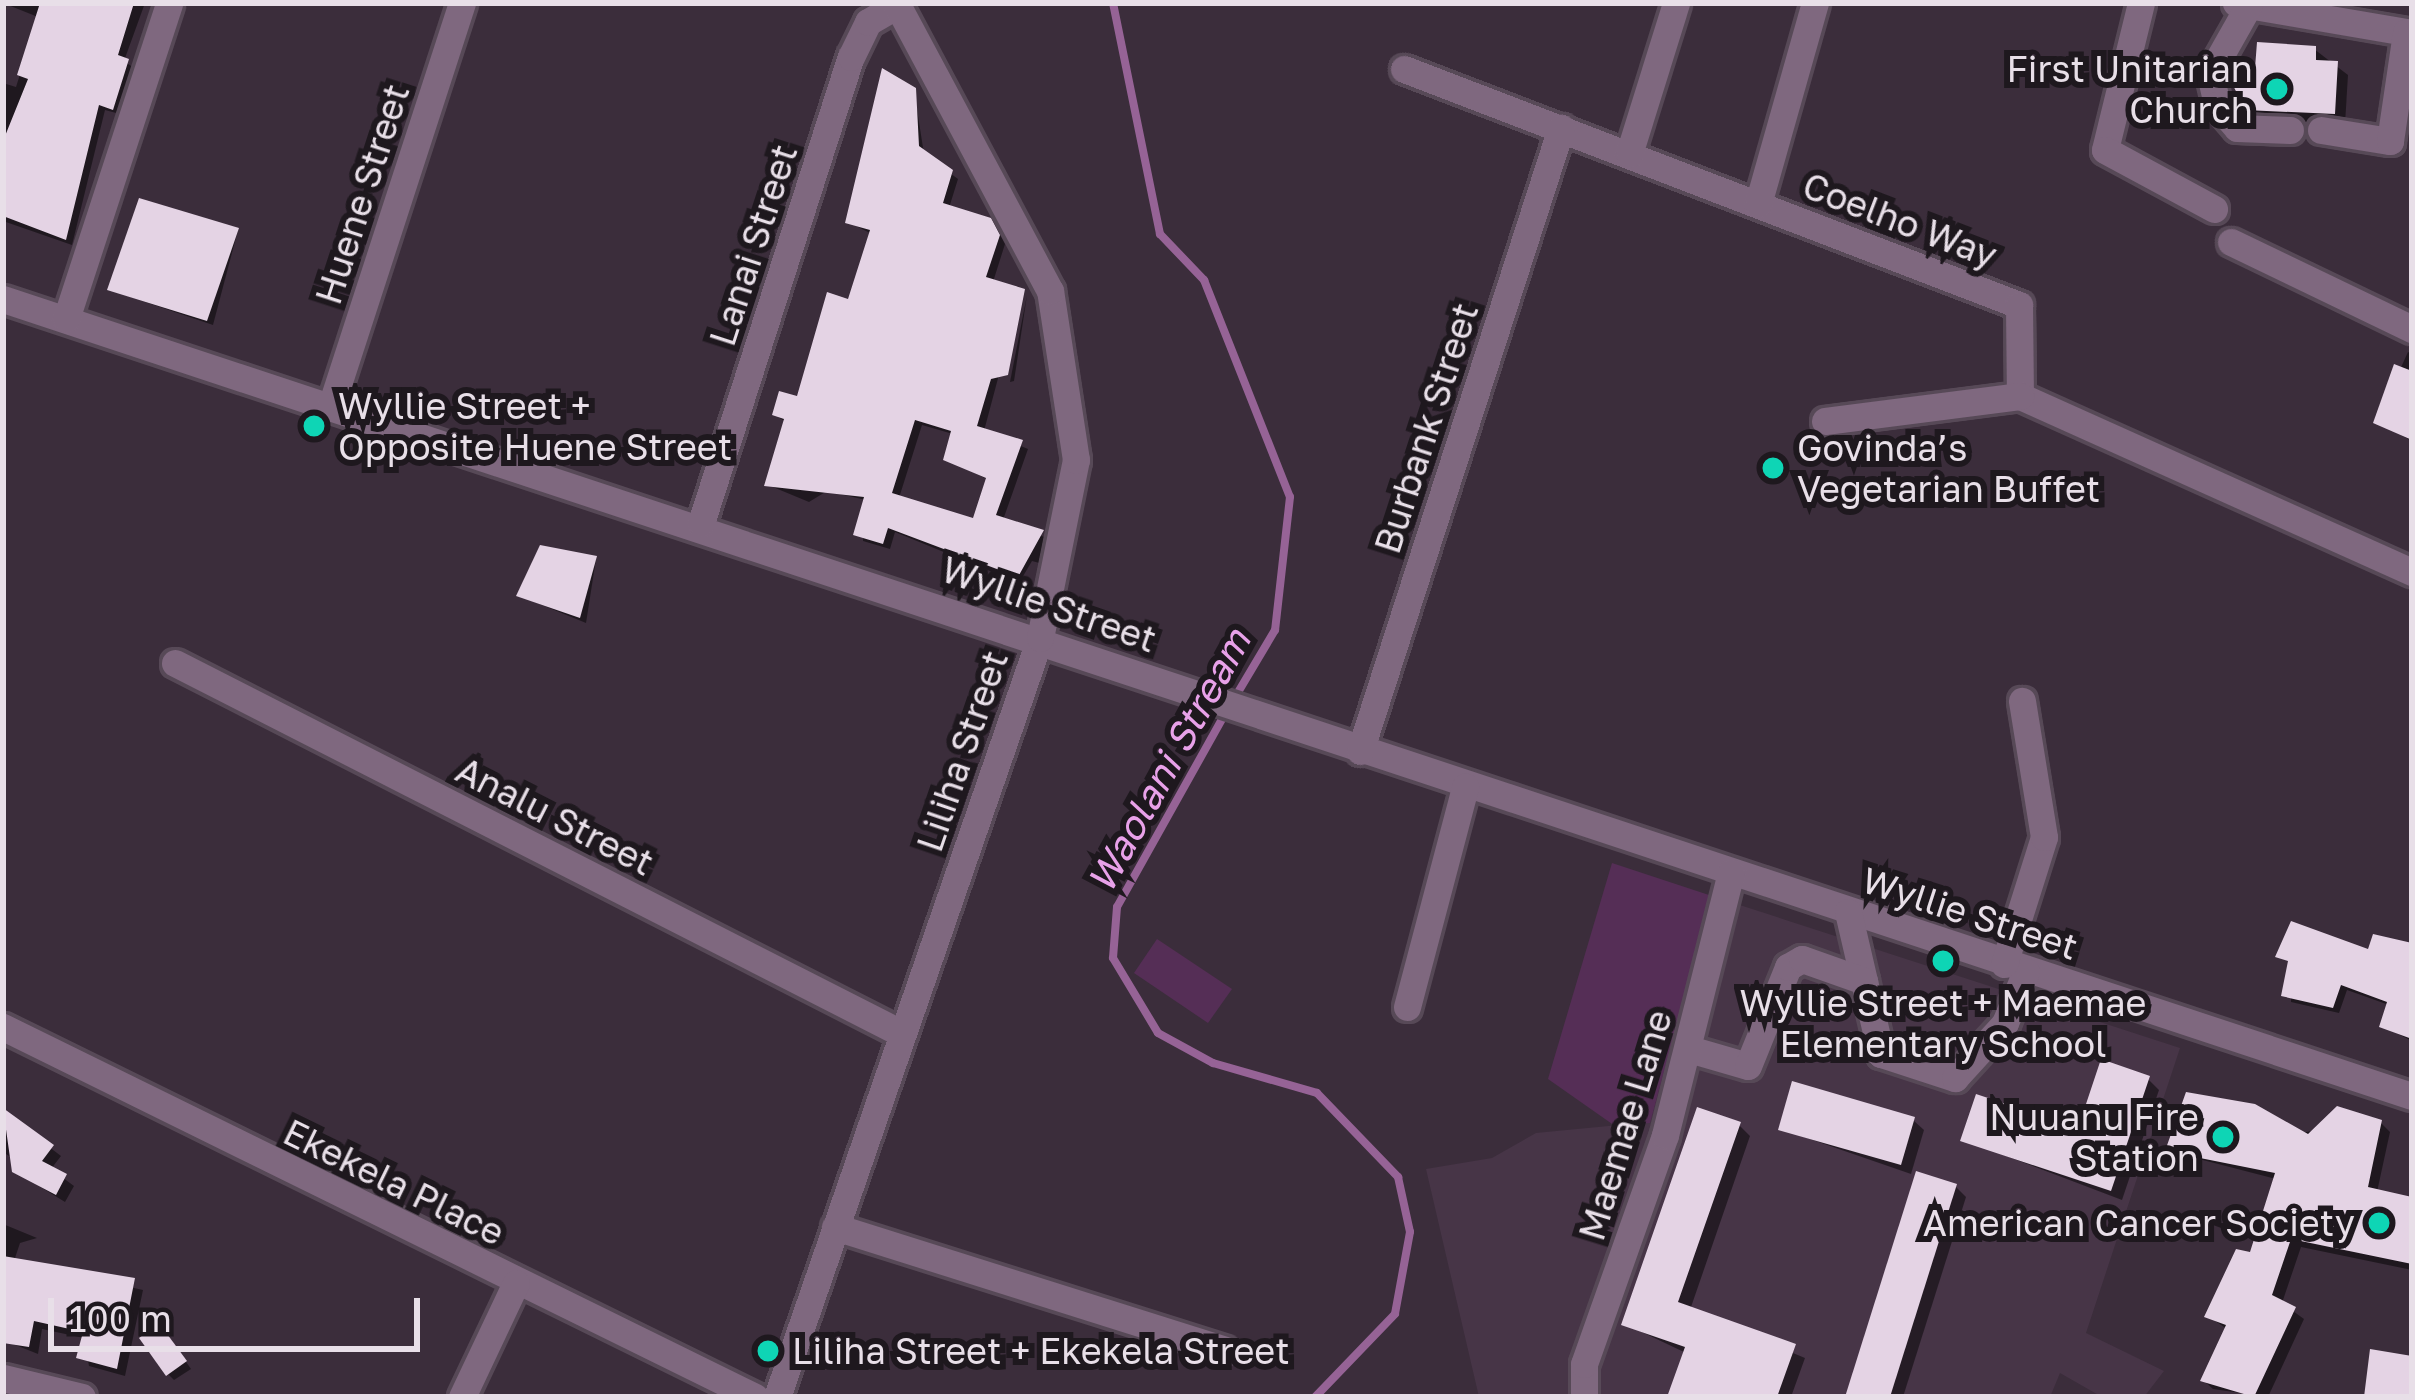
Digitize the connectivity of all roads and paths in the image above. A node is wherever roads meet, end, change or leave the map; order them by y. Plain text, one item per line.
1 (169, 3) edge
2 (462, 3) edge
3 (1676, 3) edge
4 (1815, 3) edge
5 (2141, 3) edge
6 (896, 4) edge
7 (2243, 4) edge
8 (2409, 32) edge
9 (1404, 69) dead end
10 (1561, 128) junction
11 (2290, 130) dead end
12 (2321, 130) dead end
13 (1629, 154) junction
14 (1758, 203) junction
15 (2214, 208) dead end
16 (2231, 242) dead end
17 (3, 299) edge
18 (66, 319) junction
19 (2412, 329) edge
20 (2020, 396) junction
21 (331, 406) junction
22 (1825, 421) dead end
23 (700, 524) junction
24 (2412, 572) edge
25 (1040, 638) junction
26 (176, 663) dead end
27 (2022, 701) dead end
28 (1360, 751) junction
29 (1465, 787) junction
30 (1731, 872) junction
31 (1848, 912) junction
32 (2015, 968) junction
33 (1864, 982) junction
34 (1407, 1007) dead end
35 (3, 1027) edge
36 (901, 1033) junction
37 (1689, 1049) junction
38 (2412, 1096) edge
39 (835, 1227) junction
40 (516, 1283) junction
41 (1224, 1350) dead end
42 (3, 1378) edge
43 (82, 1397) edge
44 (462, 1397) edge
45 (755, 1397) edge
46 (777, 1397) edge
47 (1584, 1397) edge

1 - 18 street
2 - 21 street, Huene Street
3 - 13 street
4 - 14 street
5 - 15 street
6 - 23 street, Lanai Street
6 - 25 street, Liliha Street
7 - 8 street
7 - 11 street
8 - 12 street
9 - 10 street, Coelho Way
10 - 13 street, Coelho Way
10 - 28 street, Burbank Street
13 - 14 street, Coelho Way
14 - 20 street, Coelho Way
16 - 19 street
17 - 18 street, Wyllie Street
18 - 21 street, Wyllie Street
20 - 22 street
20 - 24 street
21 - 23 street, Wyllie Street
23 - 25 street, Wyllie Street
25 - 28 street, Wyllie Street
25 - 36 street, Liliha Street
26 - 36 street, Analu Street
27 - 32 street
28 - 29 street, Wyllie Street
29 - 30 street, Wyllie Street
29 - 34 street
30 - 31 street, Wyllie Street
30 - 37 street, Maemae Lane
31 - 32 street, Wyllie Street
31 - 33 street
32 - 33 street
32 - 38 street, Wyllie Street
33 - 37 street
35 - 40 street, Ekekela Place
36 - 39 street, Liliha Street
37 - 47 street, Maemae Lane
39 - 41 street
39 - 46 street, Liliha Street
40 - 44 street
40 - 45 street, Ekekela Place
42 - 43 street

